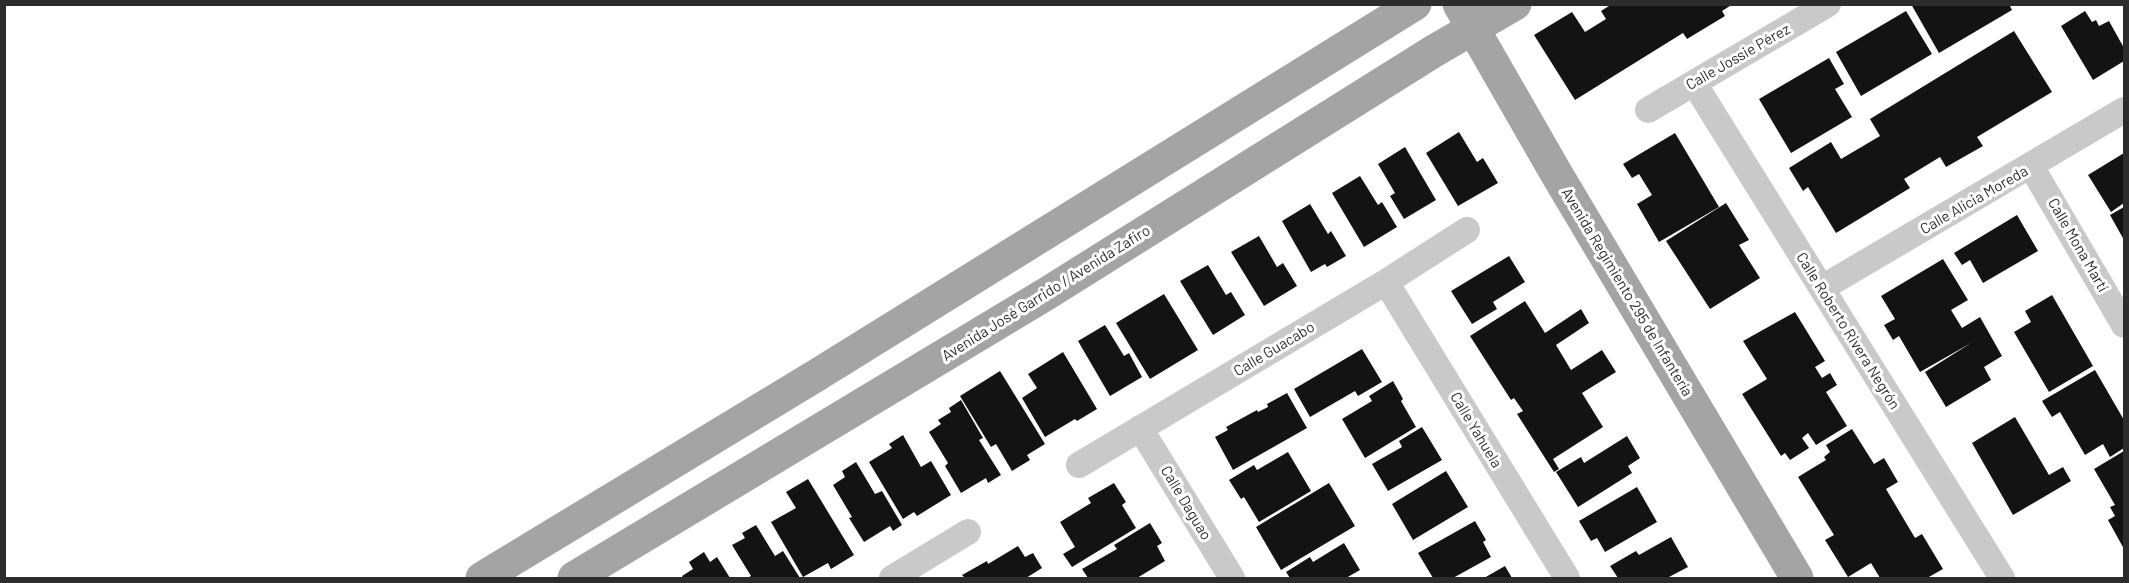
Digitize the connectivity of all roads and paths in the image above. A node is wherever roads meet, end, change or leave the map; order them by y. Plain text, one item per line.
1 (1415, 4) edge
2 (1515, 4) edge
3 (1828, 4) edge
4 (1466, 17) edge
5 (1694, 83) junction
6 (1648, 110) dead end
7 (2124, 110) edge
8 (2031, 166) junction
9 (1467, 230) dead end
10 (1386, 282) junction
11 (1822, 288) junction
12 (2124, 325) edge
13 (1140, 428) junction
14 (1079, 465) dead end
15 (968, 532) dead end
16 (897, 577) edge
17 (482, 579) edge
18 (574, 579) edge
19 (1232, 579) edge
20 (1567, 579) edge
21 (1797, 579) edge
22 (2002, 579) edge

1 - 17 main road
2 - 4 main road, Avenida José Garrido / Avenida Zafiro
3 - 5 street, Calle Jossie Pérez
4 - 18 main road, Avenida José Garrido / Avenida Zafiro
4 - 21 main road, Avenida Regimiento 295 de Infantería
5 - 6 street, Calle Jossie Pérez
5 - 11 street, Calle Roberto Rivera Negrón
7 - 8 street, Calle Alicia Moreda
8 - 11 street, Calle Alicia Moreda
8 - 12 street, Calle Mona Martí
9 - 10 street, Calle Guacabo
10 - 13 street, Calle Guacabo
10 - 20 street, Calle Yahuela
11 - 22 street, Calle Roberto Rivera Negrón
13 - 14 street, Calle Guacabo
13 - 19 street, Calle Daguao
15 - 16 street

